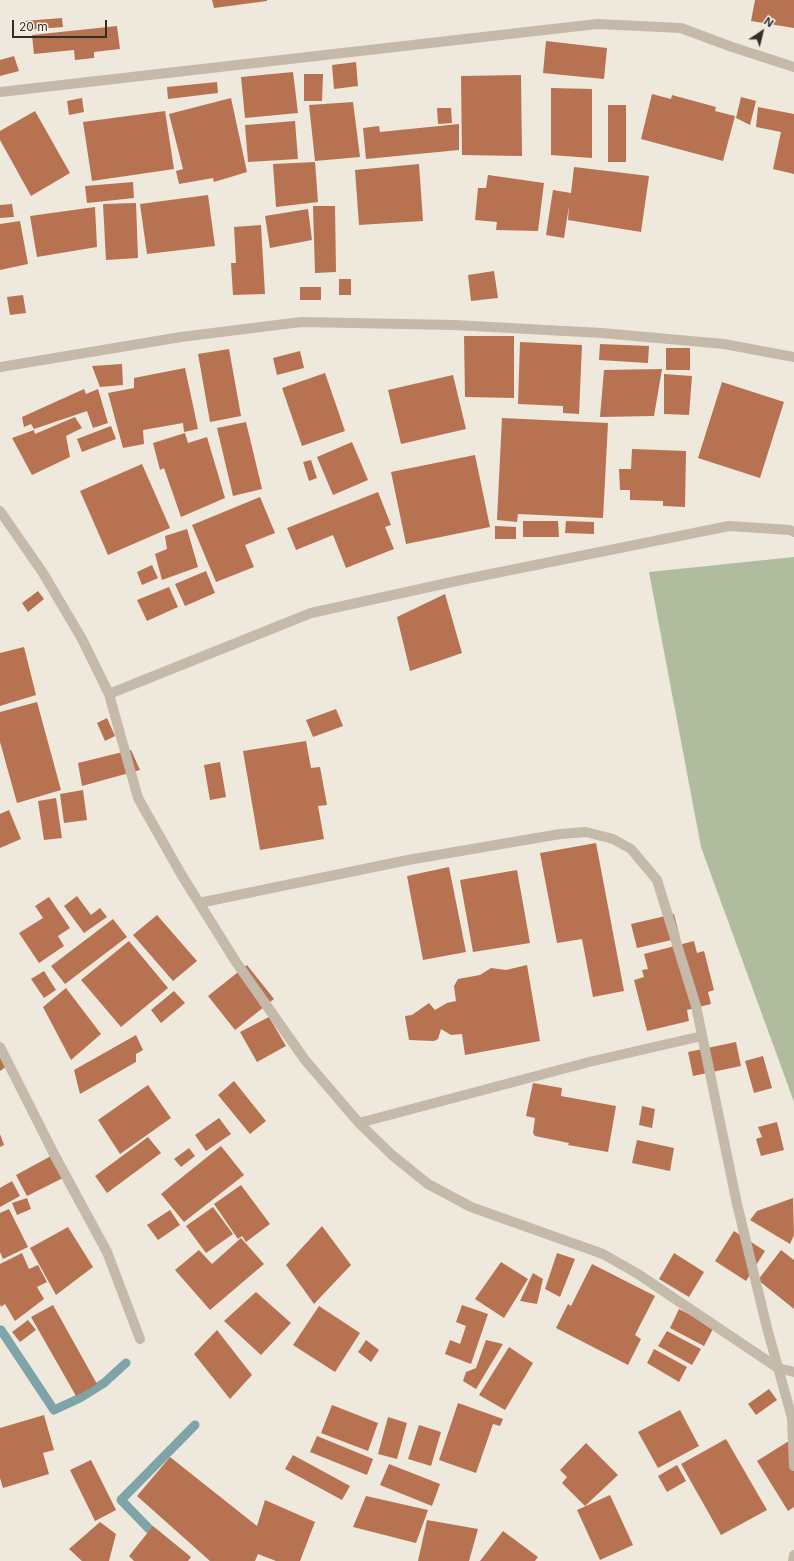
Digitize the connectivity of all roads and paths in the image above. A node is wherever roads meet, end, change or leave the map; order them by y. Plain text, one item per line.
1 (794, 66) edge
2 (0, 92) edge
3 (794, 357) edge
4 (0, 367) edge
5 (0, 511) edge
6 (794, 532) edge
7 (109, 694) junction
8 (199, 902) junction
9 (702, 1036) junction
10 (0, 1047) edge
11 (359, 1123) junction
12 (140, 1339) dead end
13 (778, 1368) junction
14 (794, 1372) edge
15 (794, 1466) edge
16 (794, 1555) edge
17 (793, 1561) edge

1 - 2 street
3 - 4 street
5 - 7 street
6 - 7 street
7 - 8 street
8 - 9 street
8 - 11 street
9 - 11 street
9 - 13 street
10 - 12 street
11 - 13 street
13 - 14 street
13 - 15 street
16 - 17 street

